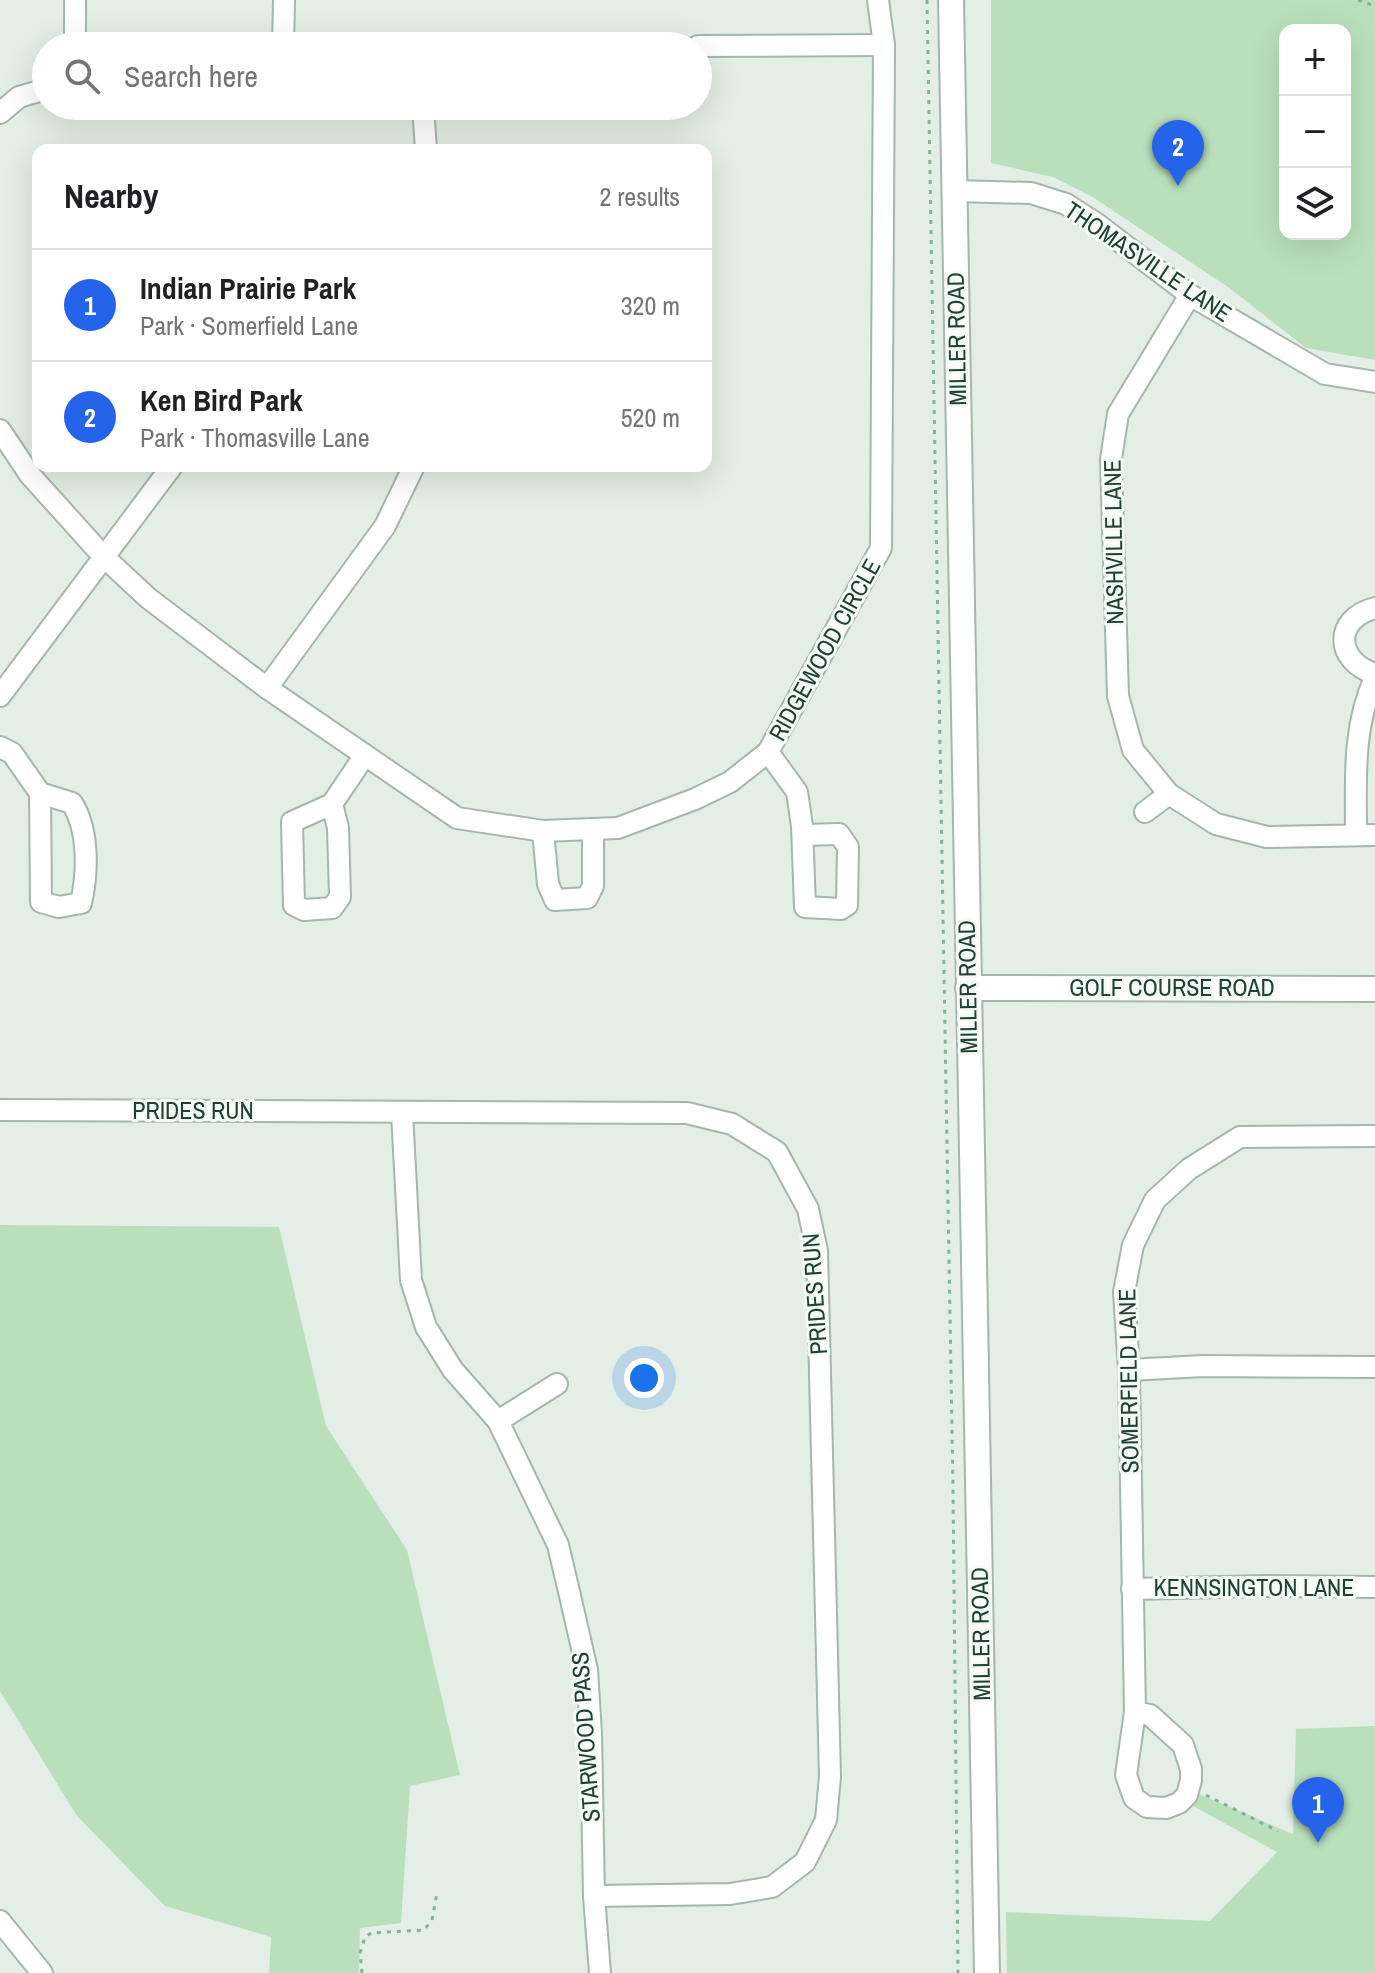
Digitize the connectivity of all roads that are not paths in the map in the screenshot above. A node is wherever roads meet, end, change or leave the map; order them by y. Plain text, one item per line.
1 (75, 0) edge
2 (284, 0) edge
3 (878, 0) edge
4 (951, 0) edge
5 (75, 32) edge
6 (283, 32) edge
7 (884, 45) junction
8 (712, 46) edge
9 (32, 93) edge
10 (0, 113) edge
11 (424, 120) edge
12 (426, 144) edge
13 (955, 191) junction
14 (1190, 295) junction
15 (1375, 382) edge
16 (0, 430) edge
17 (167, 472) edge
18 (411, 472) edge
19 (103, 556) junction
20 (1375, 608) edge
21 (1375, 676) edge
22 (267, 688) junction
23 (0, 696) edge
24 (0, 747) edge
25 (768, 752) junction
26 (365, 755) junction
27 (40, 793) junction
28 (1169, 794) junction
29 (332, 804) junction
30 (1145, 812) dead end
31 (593, 829) junction
32 (543, 831) junction
33 (803, 835) dead end
34 (1366, 835) edge
35 (968, 988) junction
36 (1375, 989) edge
37 (0, 1110) edge
38 (402, 1113) junction
39 (1375, 1136) edge
40 (1375, 1367) edge
41 (1129, 1370) junction
42 (557, 1384) dead end
43 (498, 1421) junction
44 (1375, 1587) edge
45 (1132, 1589) junction
46 (1135, 1712) junction
47 (594, 1896) junction
48 (0, 1921) edge
49 (42, 1973) edge
50 (600, 1973) edge
51 (987, 1973) edge

1 - 5 street
2 - 6 street
3 - 7 street, RIDGEWOOD CIRCLE
4 - 13 street, MILLER ROAD
7 - 8 street
7 - 25 street, RIDGEWOOD CIRCLE
9 - 10 street
11 - 12 street
13 - 14 street, THOMASVILLE LANE
13 - 35 street, MILLER ROAD
14 - 15 street, THOMASVILLE LANE
14 - 28 street, NASHVILLE LANE
16 - 19 street, RIDGEWOOD CIRCLE
17 - 19 street
18 - 22 street
19 - 22 street, RIDGEWOOD CIRCLE
19 - 23 street
20 - 21 street
21 - 34 street
22 - 26 street, RIDGEWOOD CIRCLE
24 - 27 street
25 - 31 street, RIDGEWOOD CIRCLE
25 - 33 street
26 - 29 street
26 - 32 street, RIDGEWOOD CIRCLE
27 - 27 street
28 - 30 street
28 - 34 street, NASHVILLE LANE
29 - 29 street
31 - 32 street, RIDGEWOOD CIRCLE
31 - 32 street
35 - 36 street, GOLF COURSE ROAD
35 - 51 street, MILLER ROAD
37 - 38 street, PRIDES RUN
38 - 43 street, STARWOOD PASS
38 - 47 street, PRIDES RUN
39 - 41 street, SOMERFIELD LANE
40 - 41 street
41 - 45 street, SOMERFIELD LANE
42 - 43 street
43 - 47 street, STARWOOD PASS
44 - 45 street, KENNSINGTON LANE
45 - 46 street, SOMERFIELD LANE
46 - 46 street, SOMERFIELD LANE
47 - 50 street, STARWOOD PASS
48 - 49 street

